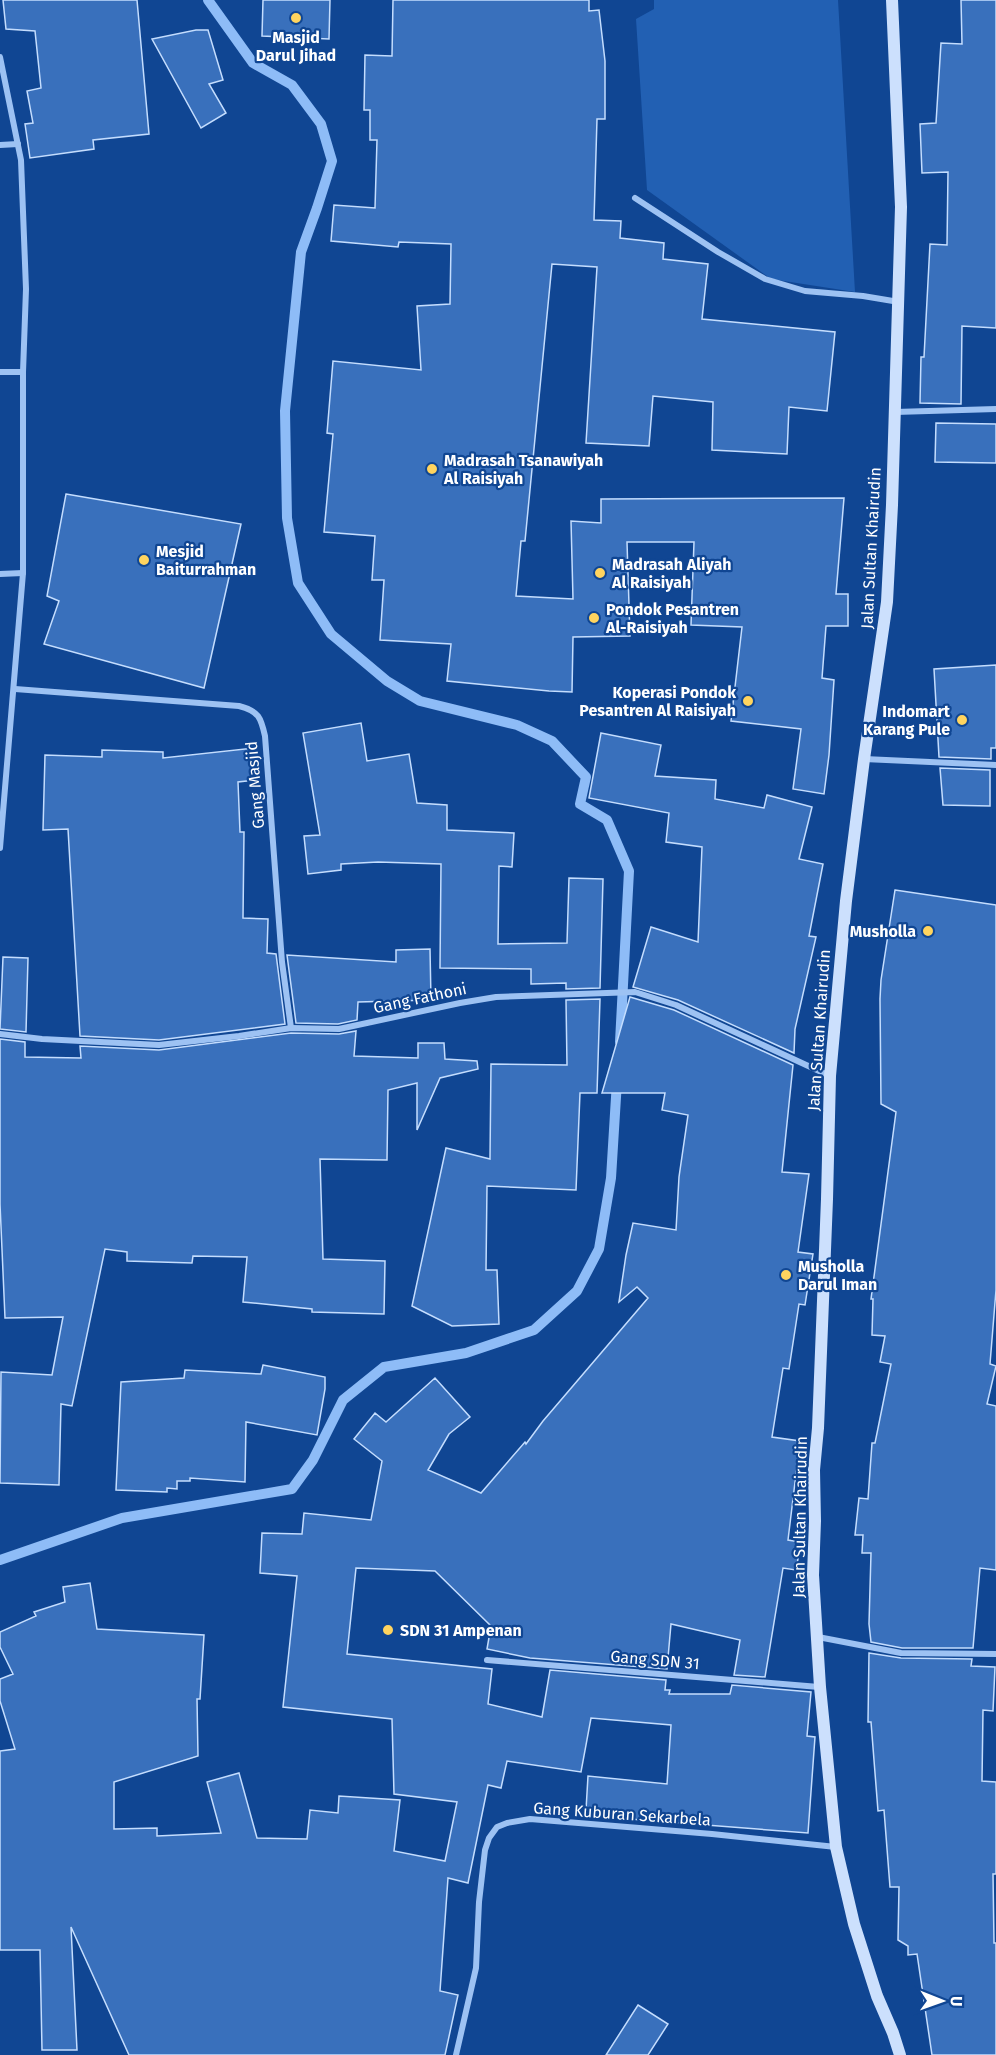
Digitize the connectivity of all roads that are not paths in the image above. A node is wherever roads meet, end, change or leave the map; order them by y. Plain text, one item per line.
1 (892, 0) edge
2 (0, 57) edge
3 (18, 144) junction
4 (0, 145) edge
5 (635, 198) dead end
6 (899, 302) junction
7 (0, 372) edge
8 (22, 372) junction
9 (996, 409) edge
10 (894, 412) junction
11 (23, 573) junction
12 (0, 574) edge
13 (15, 689) junction
14 (0, 754) edge
15 (8, 754) junction
16 (864, 759) junction
17 (996, 765) edge
18 (0, 848) edge
19 (291, 1028) junction
20 (0, 1034) edge
21 (830, 1076) junction
22 (818, 1637) junction
23 (996, 1654) edge
24 (487, 1660) dead end
25 (820, 1687) junction
26 (836, 1847) junction
27 (456, 2055) edge
28 (900, 2055) edge

1 - 6 main road, Jalan Sultan Khairudin
2 - 3 street
3 - 4 street
3 - 8 street
5 - 6 street
6 - 10 main road, Jalan Sultan Khairudin
7 - 8 street
8 - 11 street
9 - 10 street
10 - 16 main road, Jalan Sultan Khairudin
11 - 12 street
11 - 13 street
13 - 15 street
13 - 19 street, Gang Masjid
14 - 15 street
15 - 18 street
16 - 17 street
16 - 21 main road, Jalan Sultan Khairudin
19 - 20 street, Gang Fathoni
19 - 21 street, Gang Fathoni
21 - 22 main road, Jalan Sultan Khairudin
22 - 23 street
22 - 25 main road, Jalan Sultan Khairudin
24 - 25 street, Gang SDN 31
25 - 26 main road, Jalan Sultan Khairudin
26 - 27 street, Gang Kuburan Sekarbela
26 - 28 main road, Jalan Sultan Khairudin

